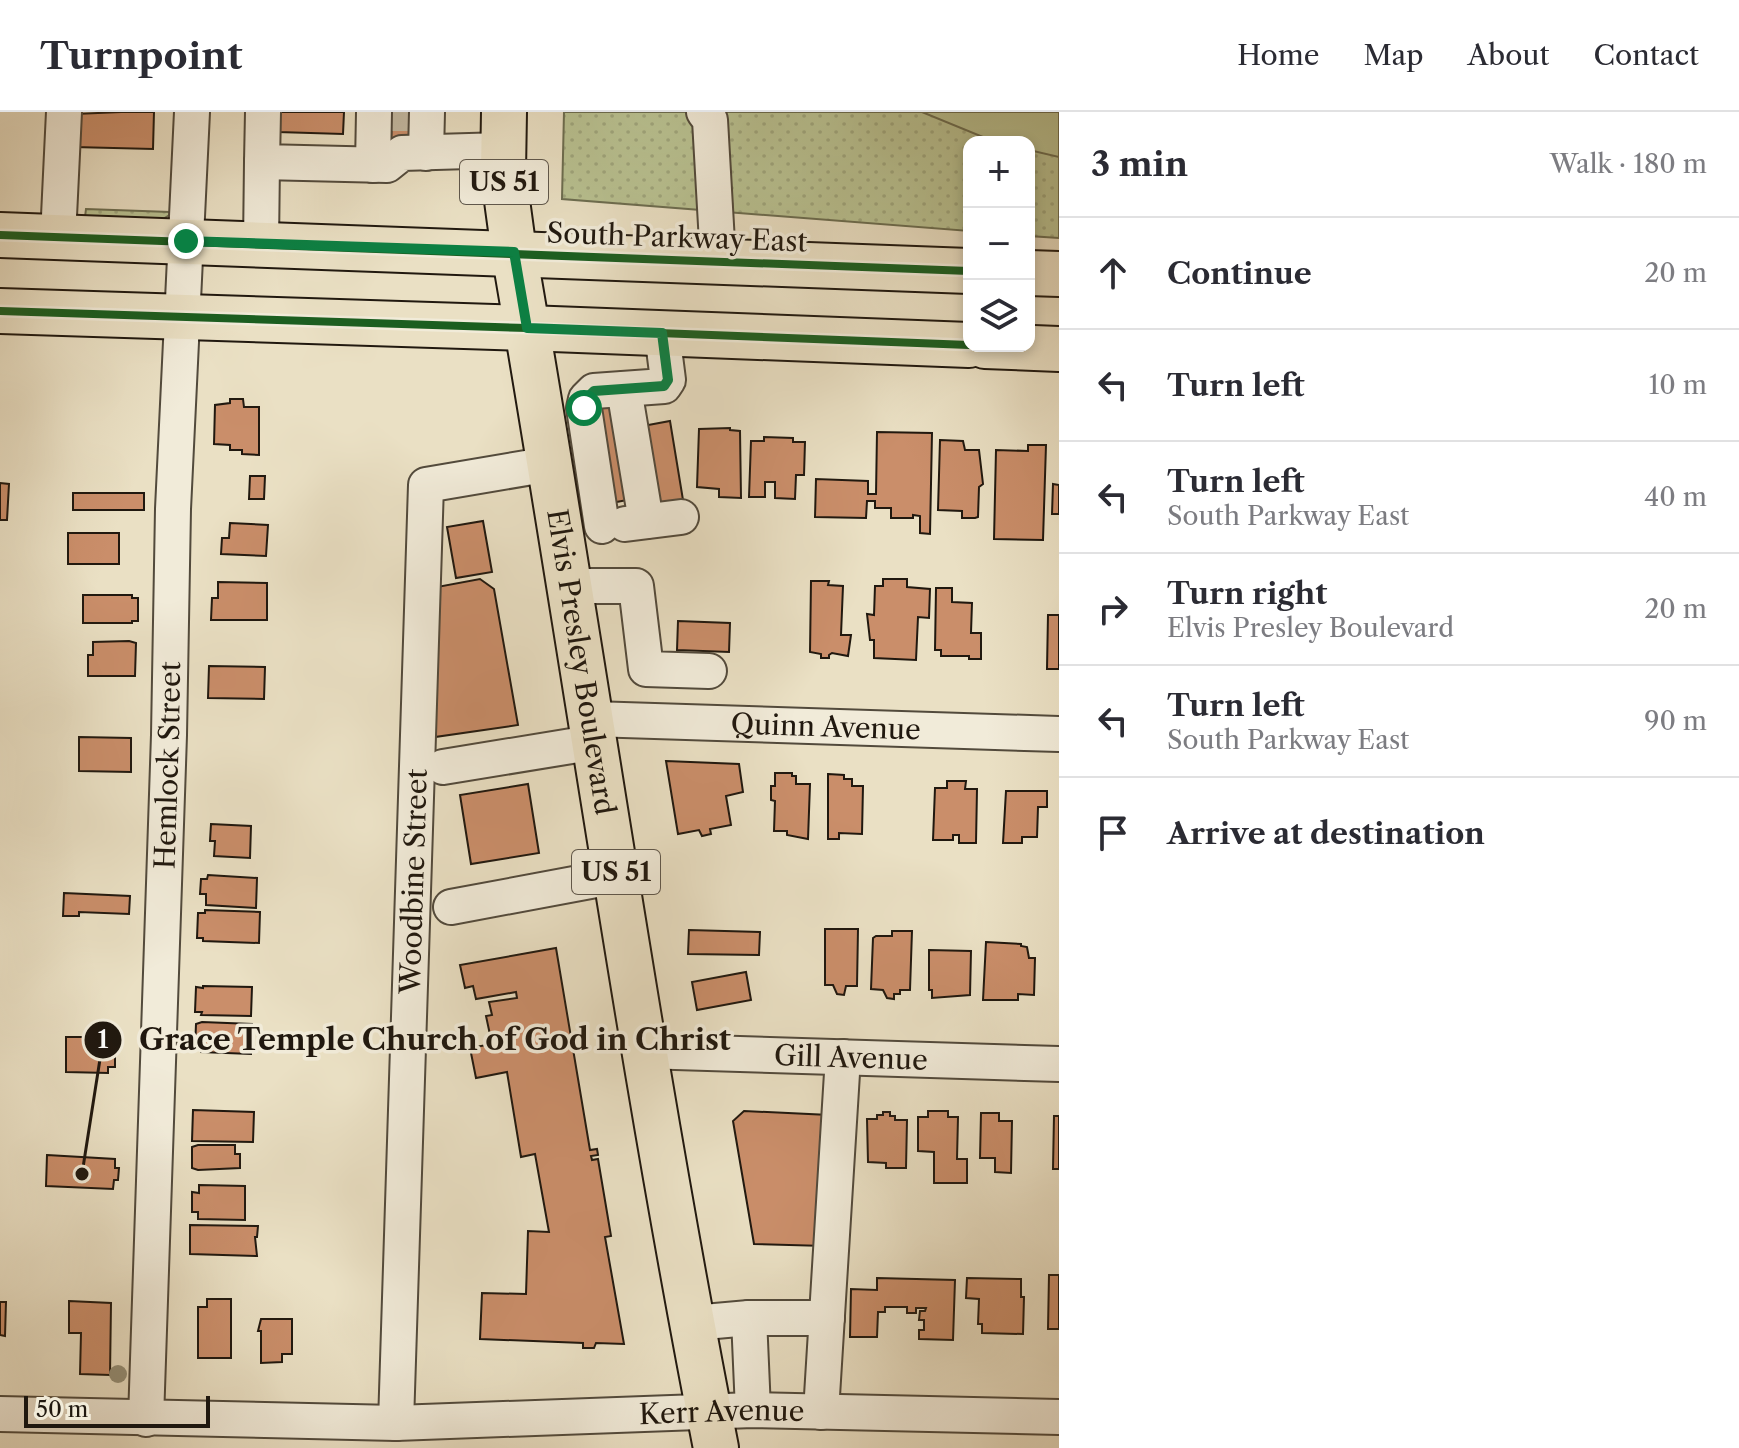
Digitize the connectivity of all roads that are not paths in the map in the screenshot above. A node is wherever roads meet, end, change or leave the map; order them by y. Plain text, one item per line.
1 (64, 112) edge
2 (192, 112) edge
3 (263, 112) edge
4 (704, 112) edge
5 (402, 113) edge
6 (503, 131) edge
7 (426, 153) junction
8 (262, 162) junction
9 (373, 165) junction
10 (0, 235) edge
11 (58, 237) junction
12 (186, 241) junction
13 (261, 244) junction
14 (514, 252) junction
15 (718, 260) junction
16 (963, 271) edge
17 (1035, 273) edge
18 (1059, 274) edge
19 (0, 311) edge
20 (183, 316) junction
21 (527, 328) junction
22 (662, 333) junction
23 (963, 345) edge
24 (1035, 348) edge
25 (1059, 349) edge
26 (550, 464) junction
27 (618, 478) junction
28 (681, 517) dead end
29 (646, 521) junction
30 (582, 529) junction
31 (570, 586) junction
32 (674, 670) junction
33 (709, 671) dead end
34 (677, 722) junction
35 (594, 731) junction
36 (1059, 734) edge
37 (443, 767) dead end
38 (617, 876) junction
39 (451, 907) dead end
40 (643, 1051) junction
41 (843, 1057) junction
42 (1059, 1064) edge
43 (749, 1318) junction
44 (827, 1318) junction
45 (693, 1323) junction
46 (753, 1410) junction
47 (821, 1412) junction
48 (0, 1414) edge
49 (1059, 1417) edge
50 (146, 1419) junction
51 (396, 1423) junction
52 (712, 1429) edge

1 - 11 street
2 - 12 street, Hemlock Street
3 - 8 street
4 - 15 street
5 - 7 street
5 - 9 street
6 - 7 street
6 - 14 main road, US 51
7 - 9 street
8 - 9 street
8 - 13 street
10 - 11 main road, South Parkway East
11 - 12 main road, South Parkway East
12 - 13 main road, South Parkway East
12 - 20 street, Hemlock Street
13 - 14 main road, South Parkway East
14 - 15 main road, South Parkway East
14 - 21 main road, Elvis Presley Boulevard / US 51
15 - 16 main road, South Parkway East
17 - 18 main road
19 - 20 main road
20 - 21 main road
20 - 50 street, Hemlock Street
21 - 22 main road
21 - 26 main road, Elvis Presley Boulevard / US 51
22 - 23 main road
22 - 27 street
24 - 25 main road
26 - 30 main road, Elvis Presley Boulevard / US 51
26 - 51 street, Woodbine Street
27 - 29 street
27 - 30 street
28 - 29 street
29 - 30 street
30 - 31 main road, Elvis Presley Boulevard / US 51
31 - 32 street
31 - 35 main road, Elvis Presley Boulevard / US 51
32 - 33 street
32 - 34 street
34 - 35 street, Quinn Avenue
34 - 36 street, Quinn Avenue
35 - 37 street, Quinn Avenue
35 - 38 main road, Elvis Presley Boulevard / US 51
38 - 39 street
38 - 40 main road, Elvis Presley Boulevard / US 51
40 - 41 street, Gill Avenue
40 - 45 main road, Elvis Presley Boulevard / US 51
41 - 42 street, Gill Avenue
41 - 44 street
43 - 44 street
43 - 45 street
43 - 46 street
44 - 47 street
45 - 52 main road, Elvis Presley Boulevard / US 51
46 - 47 street, Kerr Avenue
46 - 52 street, Kerr Avenue
47 - 49 street, Kerr Avenue
48 - 50 street, Kerr Avenue
50 - 51 street, Kerr Avenue
51 - 52 street, Kerr Avenue

